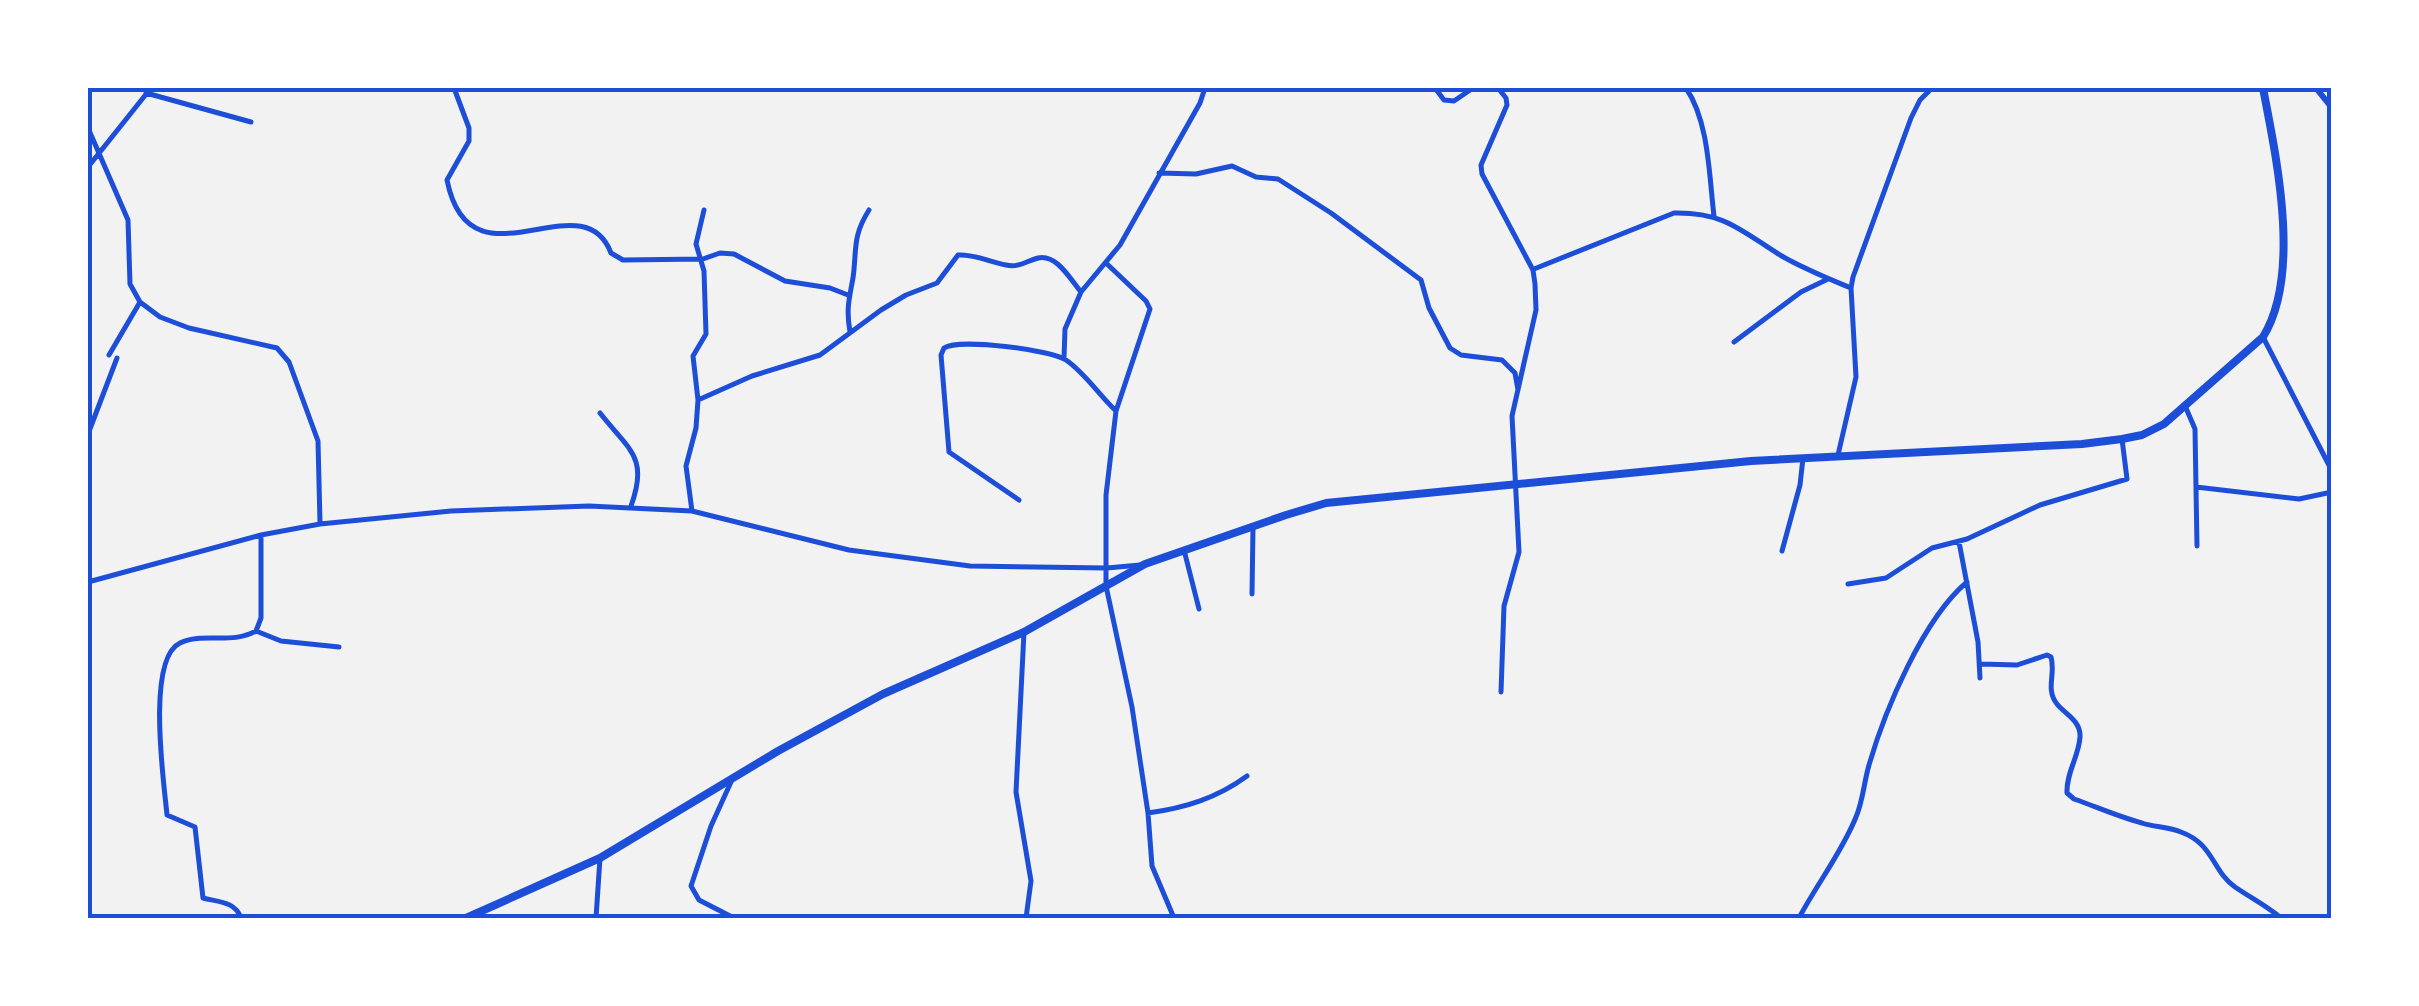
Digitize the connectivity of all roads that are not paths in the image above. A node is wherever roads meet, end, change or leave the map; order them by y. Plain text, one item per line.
1 (454, 88) edge
2 (1205, 88) edge
3 (1435, 88) edge
4 (1473, 88) edge
5 (1498, 88) edge
6 (1686, 88) edge
7 (1932, 88) edge
8 (2263, 88) edge
9 (2316, 88) edge
10 (148, 90) edge
11 (2332, 108) edge
12 (251, 122) dead end
13 (88, 128) edge
14 (98, 154) junction
15 (88, 166) edge
16 (1159, 173) junction
17 (704, 210) dead end
18 (868, 210) dead end
19 (1714, 216) junction
20 (702, 260) junction
21 (1106, 263) junction
22 (1534, 270) junction
23 (1828, 279) junction
24 (1851, 288) junction
25 (1081, 292) junction
26 (848, 295) junction
27 (140, 302) junction
28 (850, 332) junction
29 (2263, 337) junction
30 (1734, 342) dead end
31 (1064, 358) junction
32 (1518, 393) junction
33 (698, 400) junction
34 (2186, 408) junction
35 (1116, 411) junction
36 (600, 413) dead end
37 (88, 434) edge
38 (2122, 439) junction
39 (1838, 457) junction
40 (1803, 458) junction
41 (2332, 471) edge
42 (1517, 483) junction
43 (2195, 487) junction
44 (2332, 492) edge
45 (1018, 500) dead end
46 (632, 506) junction
47 (692, 511) junction
48 (320, 524) junction
49 (1253, 527) junction
50 (261, 535) junction
51 (1958, 542) junction
52 (2197, 546) dead end
53 (1184, 550) junction
54 (1782, 551) dead end
55 (1145, 564) junction
56 (1107, 568) junction
57 (88, 582) edge
58 (1966, 582) junction
59 (1848, 584) dead end
60 (1106, 586) junction
61 (1252, 594) dead end
62 (1200, 609) dead end
63 (256, 631) junction
64 (1024, 632) junction
65 (339, 646) dead end
66 (1981, 664) junction
67 (1980, 678) dead end
68 (1501, 692) dead end
69 (1248, 776) dead end
70 (732, 779) junction
71 (1148, 813) junction
72 (600, 858) junction
73 (241, 918) edge
74 (466, 918) edge
75 (596, 918) edge
76 (734, 918) edge
77 (1026, 918) edge
78 (1174, 918) edge
79 (1799, 918) edge
80 (2281, 918) edge

1 - 20 street
2 - 16 street
3 - 4 street
5 - 22 street
6 - 19 street
7 - 24 street
8 - 29 main road
9 - 11 street
10 - 12 street
10 - 14 street
13 - 14 street
14 - 15 street
14 - 27 street
16 - 21 street
16 - 32 street
17 - 20 street
18 - 26 street
19 - 22 street
19 - 23 street
20 - 26 street
20 - 33 street
21 - 25 street
21 - 35 street
22 - 32 street
23 - 24 street
23 - 30 street
24 - 39 street
25 - 28 street
25 - 31 street
26 - 28 street
27 - 37 street
27 - 48 street
28 - 33 street
29 - 34 main road
29 - 41 street
31 - 35 street
31 - 45 street
32 - 42 street
33 - 47 street
34 - 38 main road
34 - 43 street
35 - 56 street
36 - 46 street
38 - 39 main road
38 - 51 street
39 - 40 main road
40 - 42 main road
40 - 54 street
42 - 49 main road
42 - 68 street
43 - 44 street
43 - 52 street
46 - 47 street
46 - 48 street
47 - 56 street
48 - 50 street
49 - 53 main road
49 - 61 street
50 - 57 street
50 - 63 street
51 - 58 street
51 - 59 street
53 - 55 main road
53 - 62 street
55 - 56 street
55 - 60 main road
56 - 60 street
58 - 66 street
58 - 79 street
60 - 64 main road
60 - 71 street
63 - 65 street
63 - 73 street
64 - 70 main road
64 - 77 street
66 - 67 street
66 - 80 street
69 - 71 street
70 - 72 main road
70 - 76 street
71 - 78 street
72 - 74 main road
72 - 75 street

